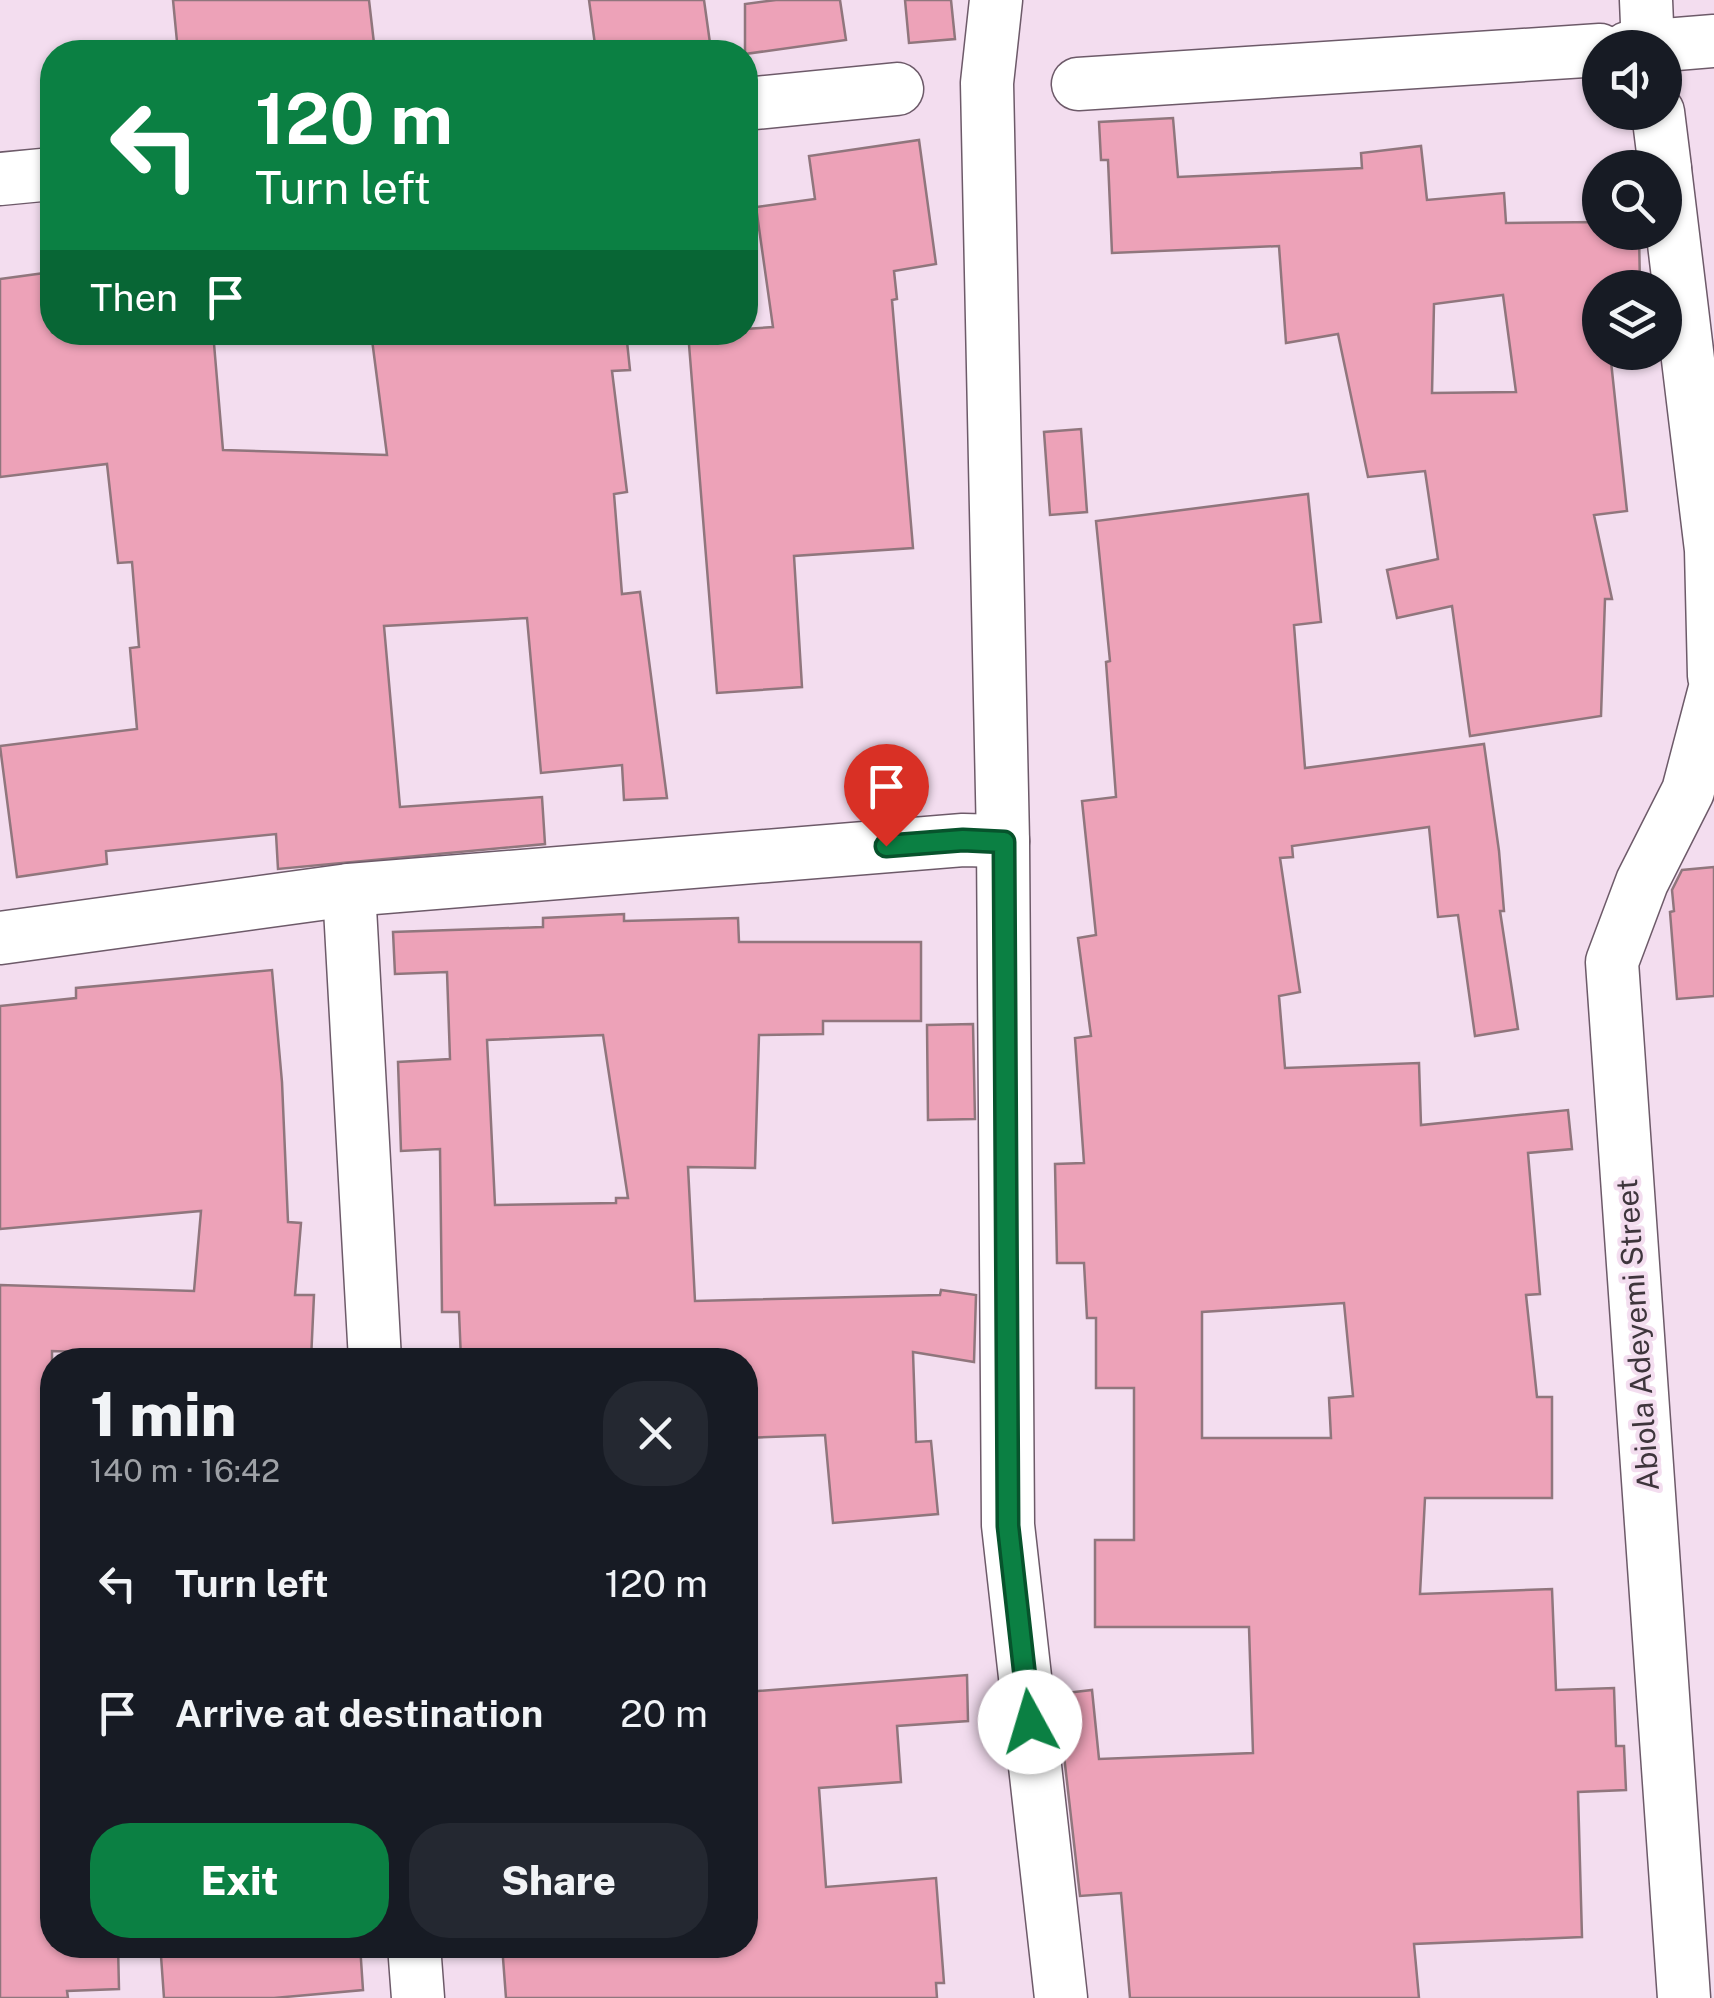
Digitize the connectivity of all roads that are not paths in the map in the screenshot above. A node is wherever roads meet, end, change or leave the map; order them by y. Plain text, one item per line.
1 (996, 0) edge
2 (1682, 39) edge
3 (1714, 40) edge
4 (1582, 42) edge
5 (1078, 84) dead end
6 (897, 89) dead end
7 (758, 103) edge
8 (40, 175) edge
9 (0, 179) edge
10 (1675, 250) edge
11 (1714, 676) edge
12 (1714, 692) edge
13 (1701, 796) edge
14 (1004, 842) junction
15 (348, 890) junction
16 (0, 938) edge
17 (374, 1348) edge
18 (415, 1958) edge
19 (418, 1998) edge
20 (1061, 1998) edge
21 (1684, 1998) edge

1 - 14 street
2 - 3 street
4 - 5 street
6 - 7 street
8 - 9 street
10 - 11 street
12 - 13 street, Abiola Adeyemi Street
13 - 21 street, Abiola Adeyemi Street
14 - 15 street
14 - 20 street
15 - 16 street
15 - 17 street
18 - 19 street

